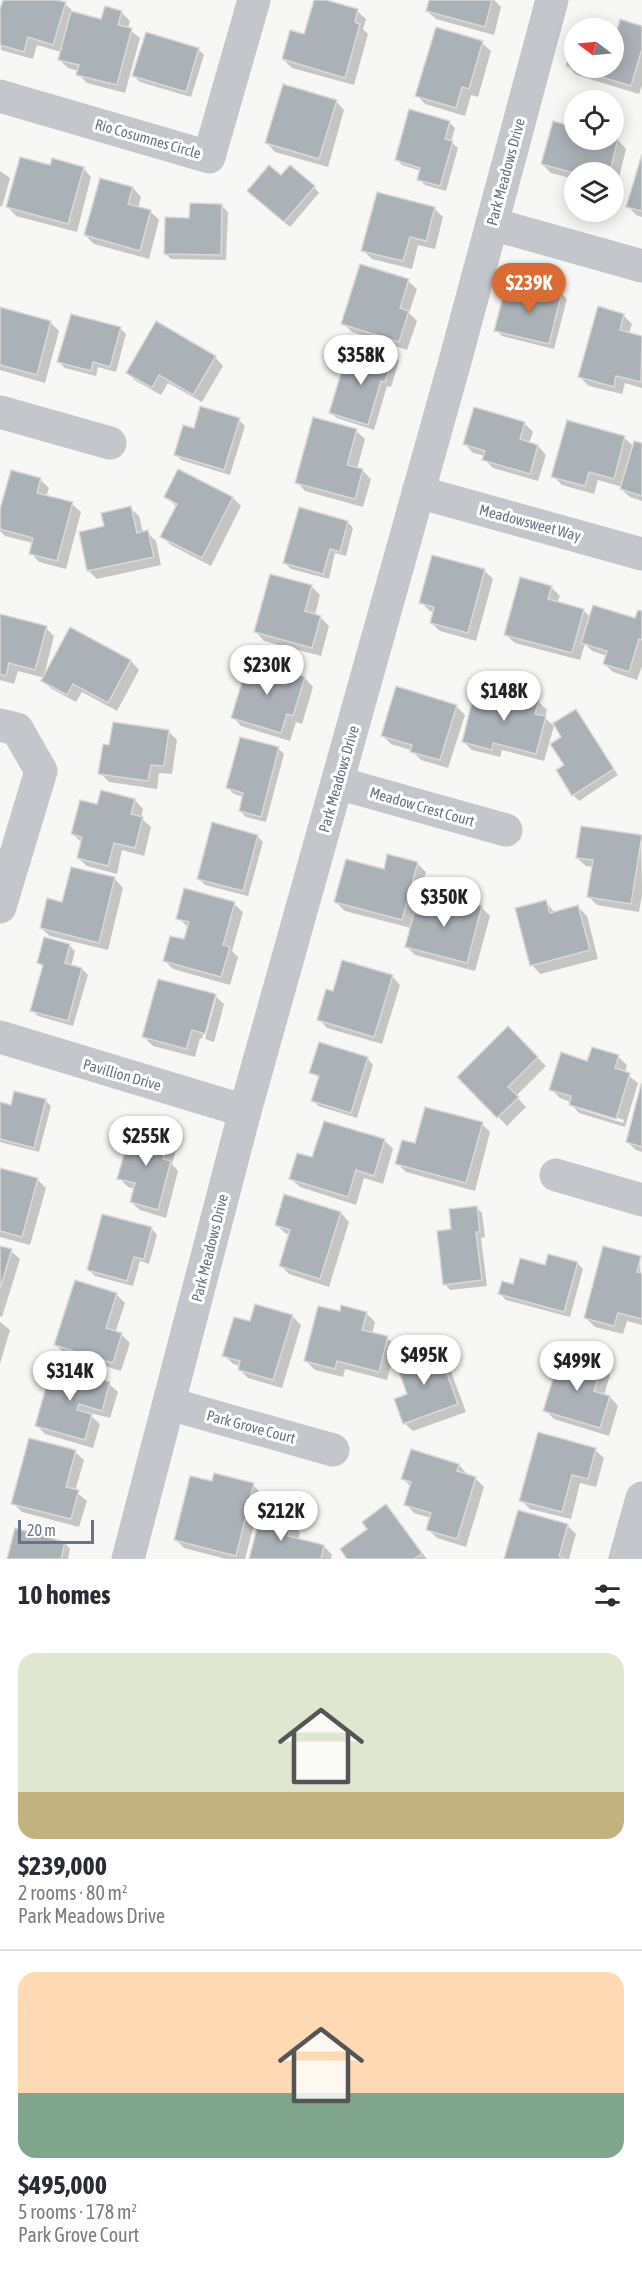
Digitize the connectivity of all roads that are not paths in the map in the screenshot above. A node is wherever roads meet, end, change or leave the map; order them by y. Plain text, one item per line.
1 (254, 0) edge
2 (552, 0) edge
3 (0, 96) edge
4 (492, 224) junction
5 (642, 266) edge
6 (0, 412) edge
7 (110, 444) dead end
8 (417, 492) junction
9 (642, 554) edge
10 (0, 725) edge
11 (339, 783) junction
12 (506, 830) dead end
13 (0, 907) edge
14 (0, 1037) edge
15 (245, 1111) junction
16 (556, 1175) dead end
17 (642, 1200) edge
18 (170, 1404) junction
19 (333, 1450) dead end
20 (642, 1498) edge
21 (128, 1559) edge
22 (625, 1559) edge

1 - 3 street, Rio Cosumnes Circle
2 - 4 street, Park Meadows Drive
4 - 5 street
4 - 8 street, Park Meadows Drive
6 - 7 street
8 - 9 street, Meadowsweet Way
8 - 11 street, Park Meadows Drive
10 - 13 street
11 - 12 street, Meadow Crest Court
11 - 15 street, Park Meadows Drive
14 - 15 street, Pavillion Drive
15 - 18 street, Park Meadows Drive
16 - 17 street
18 - 19 street, Park Grove Court
18 - 21 street, Park Meadows Drive
20 - 22 street

